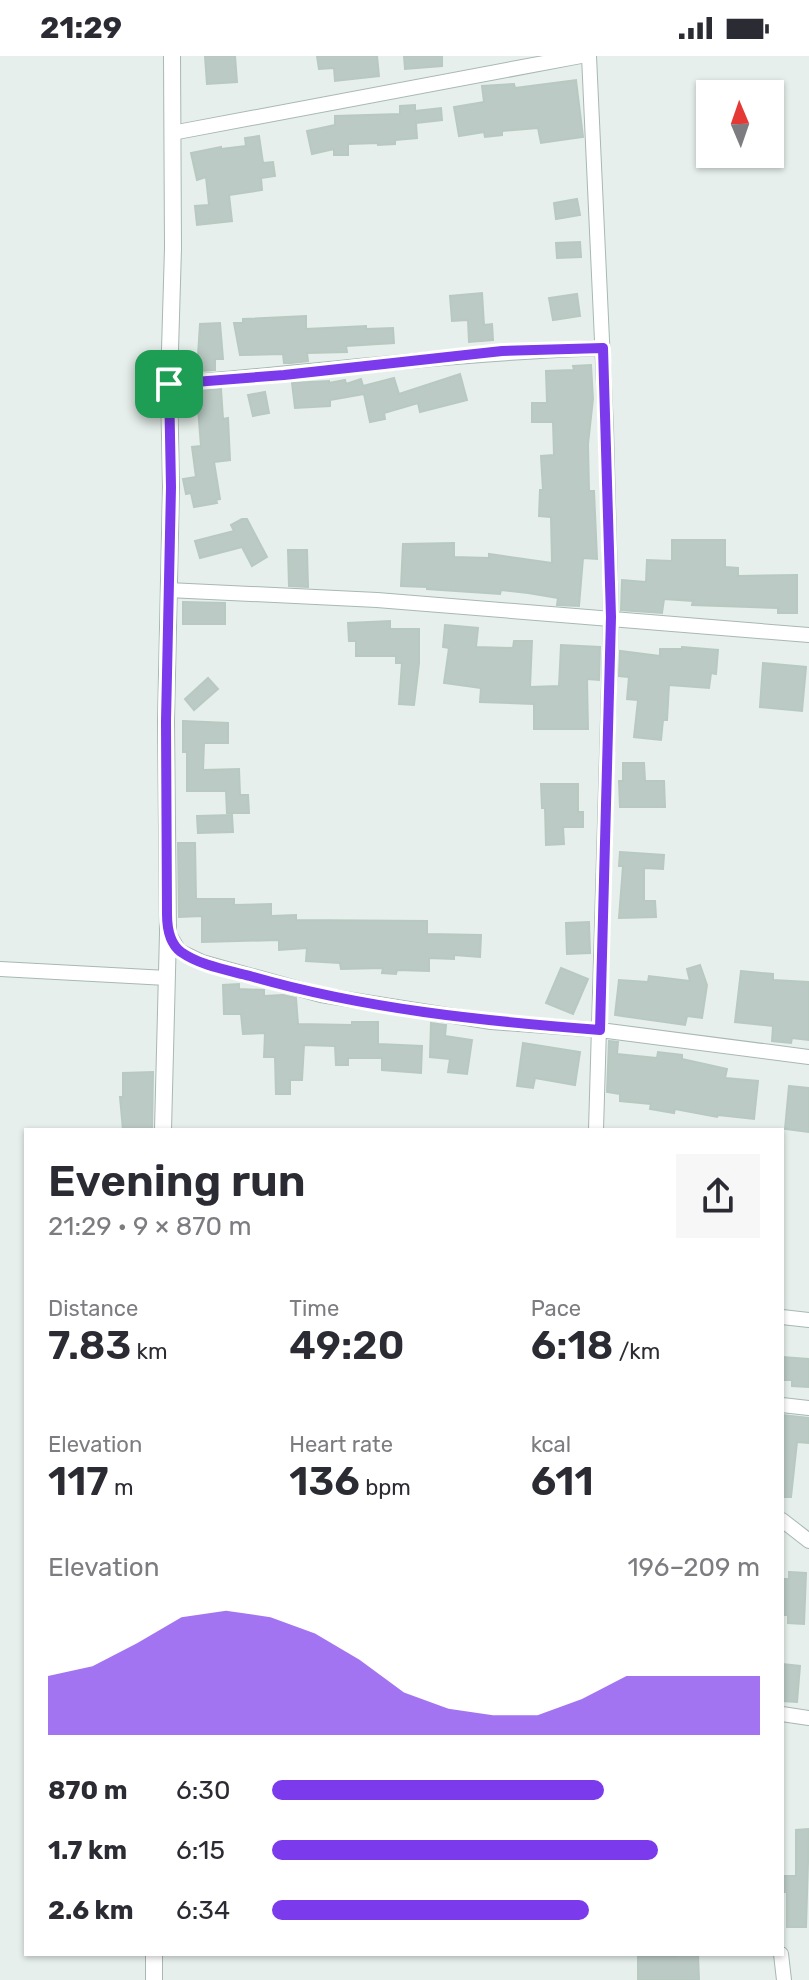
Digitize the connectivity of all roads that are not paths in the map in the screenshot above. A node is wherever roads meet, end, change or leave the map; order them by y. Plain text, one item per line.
1 (172, 56) edge
2 (581, 56) edge
3 (589, 56) edge
4 (172, 133) junction
5 (603, 348) junction
6 (169, 384) junction
7 (168, 590) junction
8 (611, 617) junction
9 (809, 635) edge
10 (168, 933) junction
11 (0, 969) edge
12 (167, 978) junction
13 (600, 1030) junction
14 (809, 1057) edge
15 (163, 1128) edge
16 (596, 1128) edge
17 (784, 1317) edge
18 (809, 1320) edge
19 (784, 1405) edge
20 (809, 1408) edge
21 (784, 1522) edge
22 (809, 1541) edge
23 (784, 1714) edge
24 (809, 1718) edge
25 (154, 1956) edge
26 (781, 1956) edge
27 (154, 1980) edge
28 (784, 1980) edge

1 - 4 street
2 - 4 street
3 - 5 street
4 - 6 street
5 - 6 street
5 - 8 street
6 - 7 street
7 - 8 street
7 - 10 street
8 - 9 street
8 - 13 street
10 - 12 street
10 - 13 street
11 - 12 street
12 - 15 street
13 - 14 street
13 - 16 street
17 - 18 street
19 - 20 street
21 - 22 street
23 - 24 street
25 - 27 street
26 - 28 street

